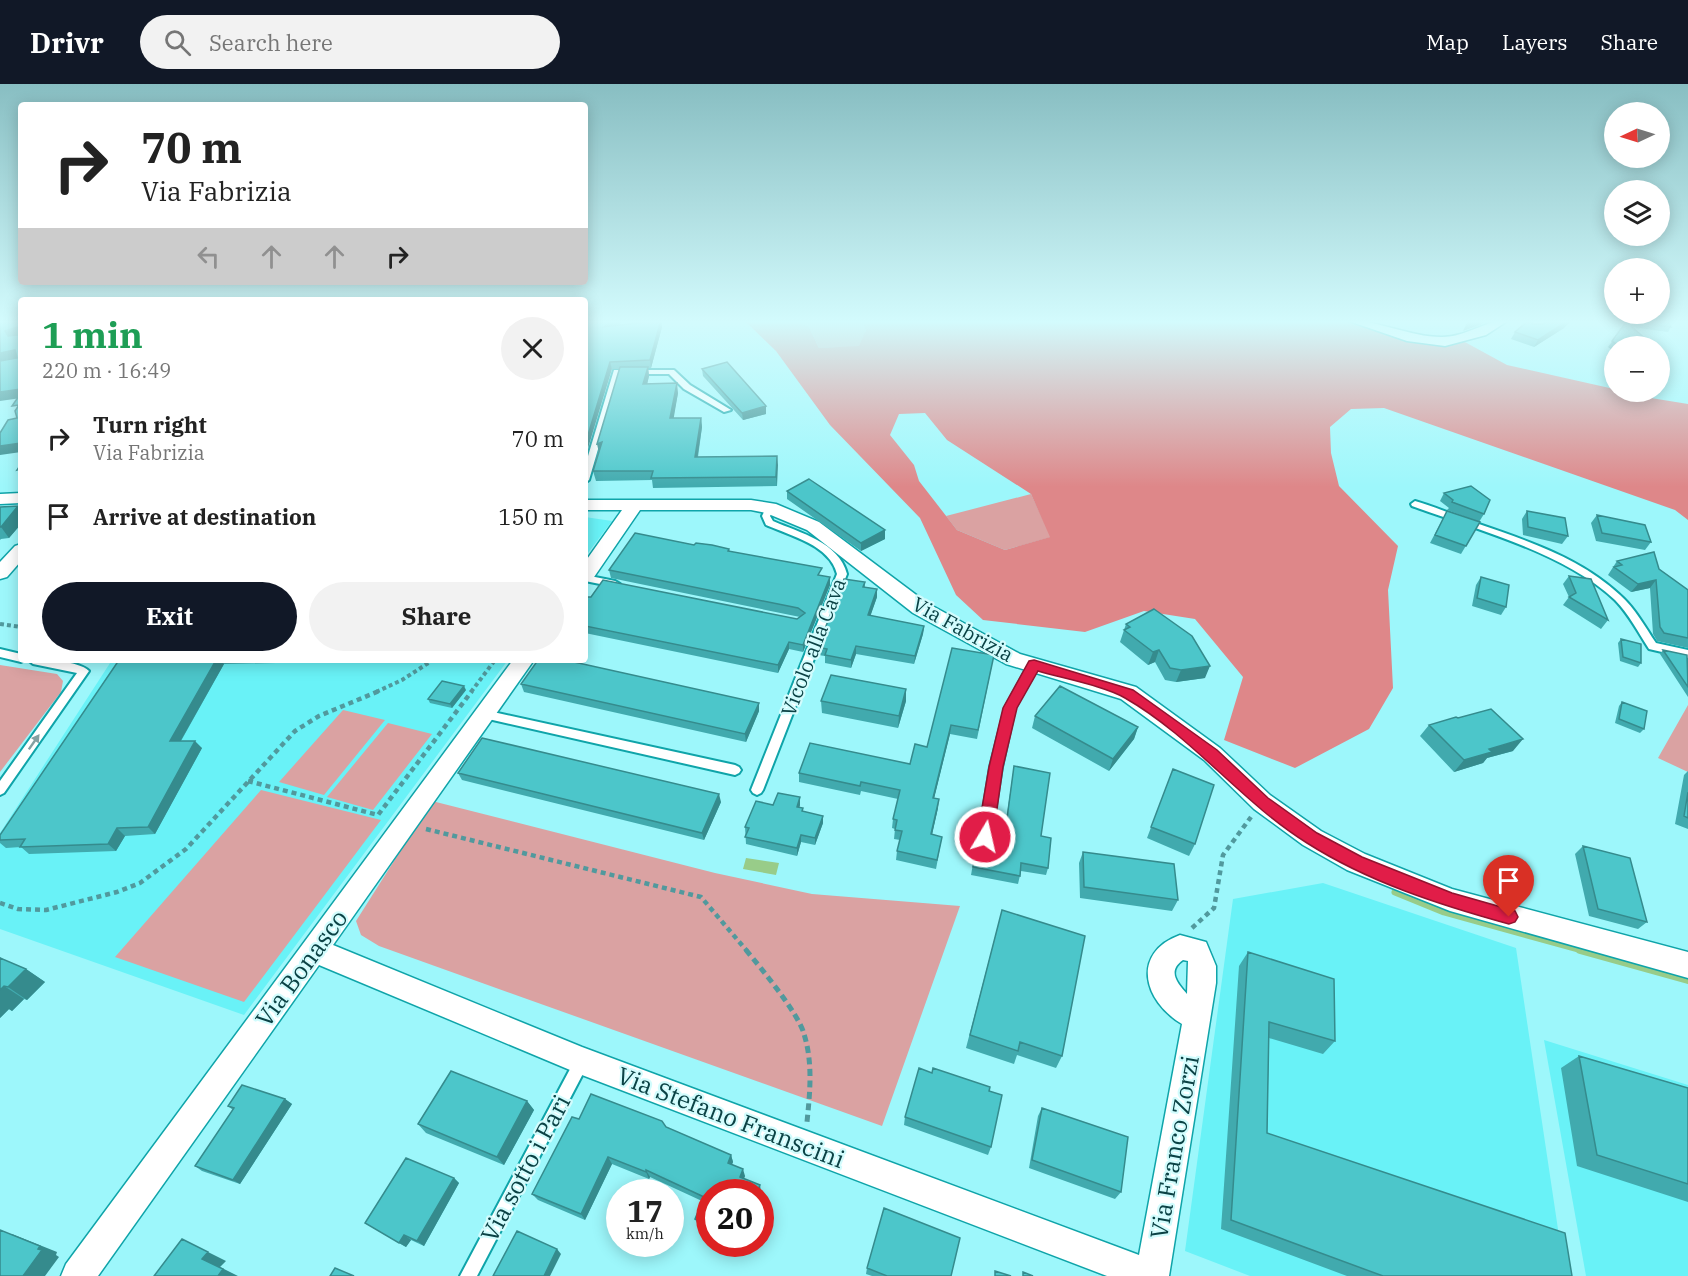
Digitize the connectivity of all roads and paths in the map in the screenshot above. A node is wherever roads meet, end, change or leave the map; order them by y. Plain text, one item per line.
1 (616, 376) edge
2 (675, 376) edge
3 (727, 410) edge
4 (588, 470) edge
5 (18, 498) edge
6 (0, 499) edge
7 (1414, 504) dead end
8 (588, 505) edge
9 (635, 505) junction
10 (770, 508) junction
11 (18, 553) edge
12 (0, 573) edge
13 (588, 573) edge
14 (588, 578) edge
15 (630, 587) edge
16 (0, 624) edge
17 (18, 627) edge
18 (0, 653) edge
19 (1688, 654) edge
20 (18, 656) edge
21 (47, 663) edge
22 (428, 663) edge
23 (493, 663) edge
24 (522, 663) edge
25 (1034, 665) junction
26 (484, 714) junction
27 (735, 770) dead end
28 (248, 781) junction
29 (0, 790) edge
30 (757, 790) dead end
31 (1262, 802) junction
32 (404, 824) junction
33 (985, 837) edge
34 (0, 903) edge
35 (1186, 947) junction
36 (314, 950) junction
37 (1688, 965) edge
38 (1197, 1017) junction
39 (582, 1061) junction
40 (805, 1145) junction
41 (78, 1276) edge
42 (468, 1276) edge
43 (1151, 1276) edge

1 - 4 lane
2 - 3 lane
5 - 6 street
7 - 19 lane
8 - 9 street, Via Fabrizia
9 - 10 street, Via Fabrizia
9 - 13 street
10 - 25 street, Via Fabrizia
10 - 30 lane, Vicolo alla Cava
11 - 12 street
14 - 15 lane
16 - 17 path
18 - 20 lane
29 -> 21 lane
22 - 28 path
23 - 28 path
24 - 26 street, Via Bonasco
25 - 31 street, Via Fabrizia
25 - 33 lane
26 - 27 lane
26 - 32 street, Via Bonasco
28 - 34 path
31 - 35 path
31 - 37 street, Via Fabrizia
32 - 36 street, Via Bonasco
32 - 40 path
35 - 38 street, Via Franco Zorzi
35 - 38 street
36 - 39 street, Via Stefano Franscini
36 - 41 street, Via Bonasco
38 - 43 street, Via Franco Zorzi
39 - 40 street, Via Stefano Franscini
39 - 42 lane, Via sotto i Pari
40 - 43 street, Via Stefano Franscini

